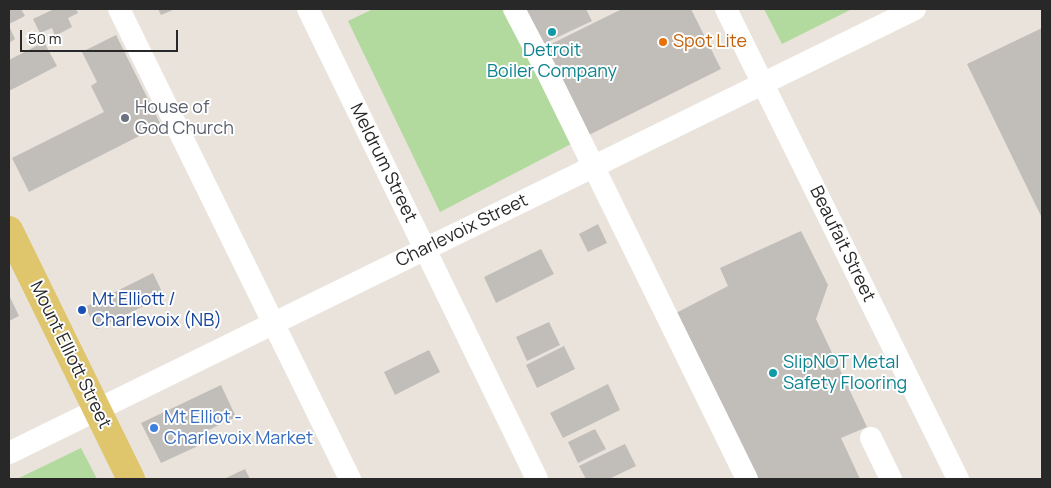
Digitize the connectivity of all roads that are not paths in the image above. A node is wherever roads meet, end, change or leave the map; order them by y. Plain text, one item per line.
1 (119, 9) edge
2 (308, 9) edge
3 (514, 9) edge
4 (726, 9) edge
5 (914, 9) edge
6 (762, 85) junction
7 (593, 167) junction
8 (9, 230) edge
9 (425, 249) junction
10 (273, 324) junction
11 (97, 410) junction
12 (871, 438) dead end
13 (9, 453) edge
14 (131, 479) edge
15 (350, 479) edge
16 (537, 479) edge
17 (747, 479) edge
18 (891, 479) edge
19 (958, 479) edge

1 - 10 street
2 - 9 street, Meldrum Street
3 - 7 street
4 - 6 street, Beaufait Street
5 - 6 street, Charlevoix Street
6 - 7 street, Charlevoix Street
6 - 19 street, Beaufait Street
7 - 9 street, Charlevoix Street
7 - 17 street
8 - 11 main road, Mount Elliott Street
9 - 10 street, Charlevoix Street
9 - 16 street, Meldrum Street
10 - 11 street, Charlevoix Street
10 - 15 street
11 - 13 street, Charlevoix Street
11 - 14 main road, Mount Elliott Street
12 - 18 street

